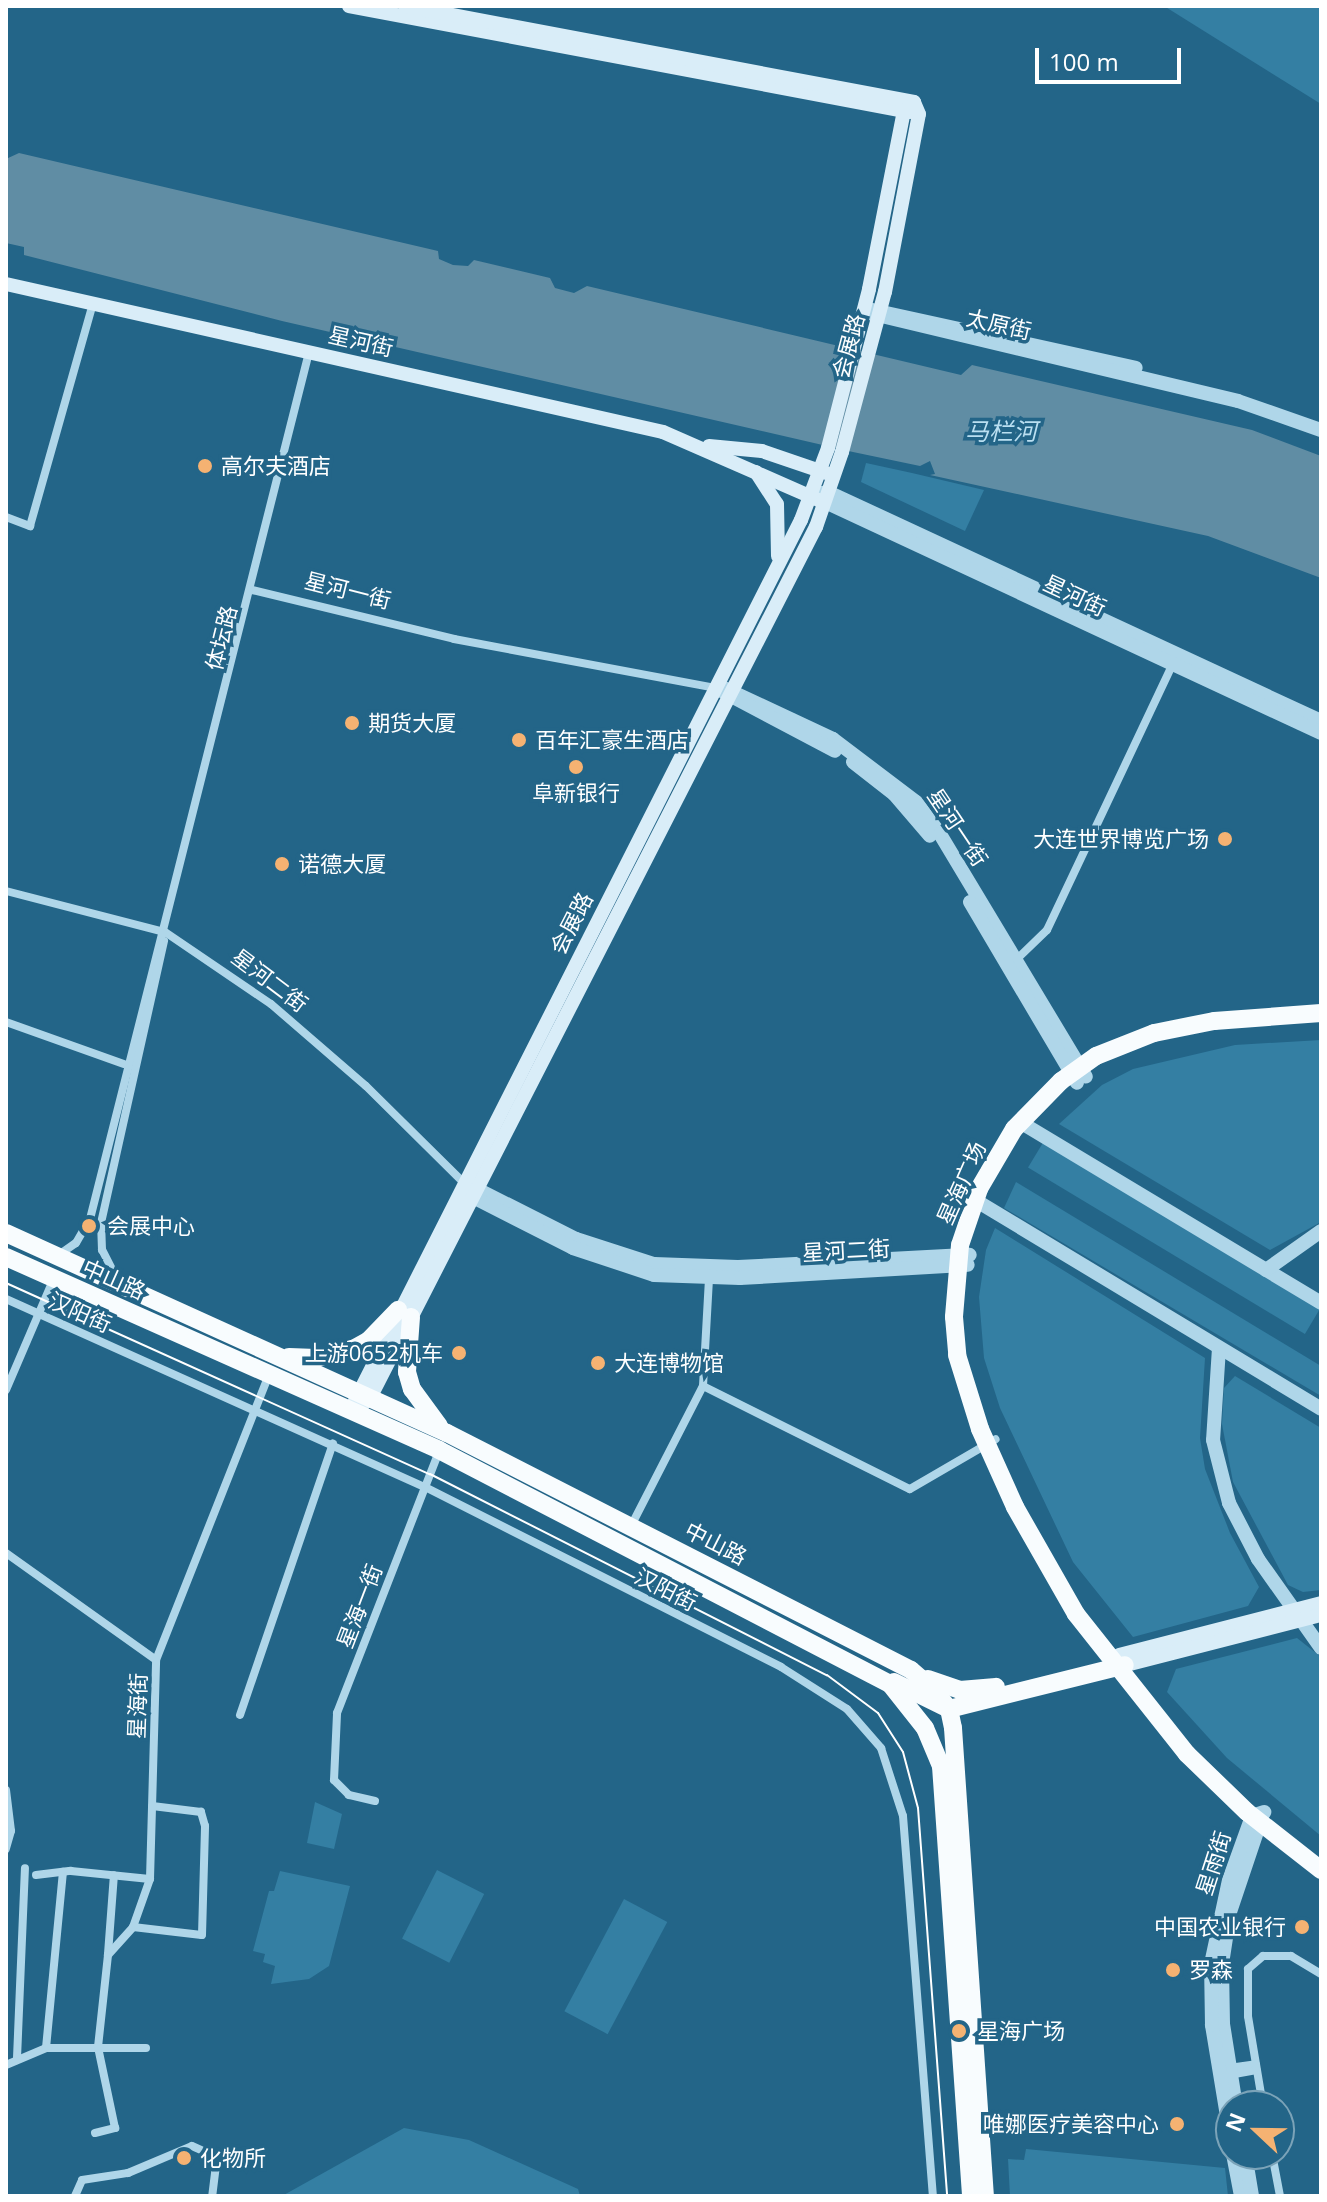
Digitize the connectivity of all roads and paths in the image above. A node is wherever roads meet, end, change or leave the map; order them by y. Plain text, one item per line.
1 (349, 6) edge
2 (405, 6) edge
3 (912, 109) junction
4 (6, 284) edge
5 (93, 303) junction
6 (864, 309) junction
7 (879, 314) junction
8 (309, 352) junction
9 (1321, 421) edge
10 (1321, 430) edge
11 (705, 447) junction
12 (835, 450) junction
13 (753, 469) junction
14 (827, 473) junction
15 (810, 496) junction
16 (826, 497) junction
17 (6, 517) edge
18 (774, 574) junction
19 (252, 590) junction
20 (1174, 659) junction
21 (716, 688) junction
22 (731, 692) junction
23 (1321, 721) edge
24 (1321, 733) edge
25 (6, 891) edge
26 (165, 932) junction
27 (1016, 960) junction
28 (1321, 1013) edge
29 (6, 1022) edge
30 (1321, 1024) edge
31 (124, 1064) dead end
32 (1079, 1075) junction
33 (1025, 1125) junction
34 (471, 1189) junction
35 (980, 1203) junction
36 (1321, 1231) edge
37 (6, 1233) edge
38 (56, 1256) junction
39 (6, 1257) edge
40 (963, 1260) junction
41 (1266, 1270) junction
42 (54, 1278) junction
43 (709, 1279) junction
44 (124, 1286) junction
45 (6, 1299) edge
46 (1321, 1303) edge
47 (39, 1313) junction
48 (405, 1314) junction
49 (1219, 1348) junction
50 (274, 1354) junction
51 (269, 1374) junction
52 (703, 1386) junction
53 (6, 1390) edge
54 (363, 1395) junction
55 (1321, 1409) edge
56 (255, 1410) junction
57 (354, 1412) junction
58 (991, 1441) junction
59 (443, 1442) junction
60 (333, 1444) junction
61 (425, 1487) junction
62 (630, 1526) junction
63 (6, 1553) edge
64 (1321, 1603) edge
65 (1321, 1615) edge
66 (1296, 1616) junction
67 (1321, 1648) edge
68 (156, 1660) junction
69 (1116, 1661) junction
70 (911, 1670) junction
71 (874, 1671) junction
72 (949, 1709) junction
73 (240, 1715) dead end
74 (6, 1790) edge
75 (375, 1801) dead end
76 (152, 1806) junction
77 (1259, 1817) junction
78 (6, 1849) edge
79 (1321, 1857) edge
80 (25, 1868) dead end
81 (1321, 1870) edge
82 (63, 1872) junction
83 (36, 1875) dead end
84 (114, 1875) junction
85 (150, 1879) junction
86 (133, 1927) junction
87 (108, 1955) junction
88 (1321, 1974) edge
89 (98, 2047) junction
90 (46, 2048) junction
91 (146, 2048) dead end
92 (17, 2058) junction
93 (6, 2065) edge
94 (1256, 2067) junction
95 (1225, 2072) junction
96 (1227, 2090) edge
97 (1231, 2090) edge
98 (1260, 2090) edge
99 (95, 2133) dead end
100 (1236, 2170) edge
101 (1248, 2170) edge
102 (1275, 2170) edge
103 (75, 2196) edge
104 (212, 2196) edge
105 (933, 2196) edge
106 (971, 2196) edge
107 (985, 2196) edge
108 (1241, 2196) edge
109 (1252, 2196) edge
110 (1280, 2196) edge

1 - 3 main road
2 - 3 main road
3 - 6 main road
3 - 7 main road
4 - 5 main road, 星河街
5 - 8 main road, 星河街
5 - 17 street
6 - 7 street, 会展路
6 - 12 main road, 会展路
7 - 9 street, 太原街
7 - 10 street, 太原街
7 - 12 main road, 会展路
8 - 11 main road, 星河街
8 - 19 street, 体坛路
11 - 13 main road, 星河街
11 - 14 main road, 星河街
12 - 14 main road, 会展路
13 - 15 main road, 星河街
13 - 18 main road
14 - 15 main road, 会展路
14 - 16 main road, 会展路
15 - 16 main road, 星河街
15 - 18 main road, 会展路
16 - 20 street, 星河街
16 - 22 main road, 会展路
18 - 21 main road, 会展路
19 - 21 street, 星河一街
19 - 26 street, 体坛路
20 - 23 street, 星河街
20 - 24 street, 星河街
20 - 27 street
21 - 22 street, 星河一街
21 - 34 main road, 会展路
22 - 27 street, 星河一街
22 - 32 street, 星河一街
22 - 34 main road, 会展路
25 - 26 street, 星河二街
26 - 34 street, 星河二街
26 - 38 street, 体坛路
26 - 44 street, 体坛路
27 - 32 street, 星河一街
28 - 32 highway, 星海广场
29 - 31 street
30 - 32 highway, 星海广场
32 - 33 highway, 星海广场
33 - 35 highway, 星海广场
33 - 41 street
34 - 40 street, 星河二街
34 - 43 street, 星河二街
34 - 48 main road, 会展路
35 - 40 highway, 星海广场
35 - 49 street
36 - 41 street
37 - 38 highway, 中山路
38 - 44 highway, 中山路
39 - 42 highway, 中山路
40 - 43 street, 星河二街
40 - 58 highway, 星海广场
41 - 46 street
42 - 47 street
42 - 51 highway, 中山路
43 - 52 street
44 - 50 highway, 中山路
45 - 47 street, 汉阳街
47 - 53 street
47 - 56 street, 汉阳街
48 - 50 highway
48 - 54 main road, 会展路
48 - 59 highway
49 - 55 street
49 - 66 street
50 - 54 highway, 中山路
51 - 56 street, 星海街
51 - 57 highway, 中山路
52 - 58 street
52 - 62 street
54 - 57 main road, 会展路
54 - 59 highway, 中山路
56 - 60 street, 汉阳街
56 - 68 street, 星海街
57 - 59 highway, 中山路
58 - 69 highway, 星海广场
59 - 61 street, 星海一街
59 - 62 highway, 中山路
59 - 71 highway, 中山路
60 - 61 street, 汉阳街
60 - 73 street
61 - 75 street, 星海一街
61 - 105 street, 汉阳街
62 - 70 highway, 中山路
63 - 68 street
64 - 66 main road
65 - 66 main road
66 - 67 street
66 - 69 main road
68 - 76 street, 星海街
69 - 70 highway
69 - 72 highway
69 - 77 highway, 星海广场
70 - 72 highway, 中山路
71 - 72 highway
71 - 106 highway, 中山路
72 - 107 highway
74 - 78 street
76 - 85 street, 星海街
76 - 86 street
77 - 79 highway, 星海广场
77 - 81 highway, 星海广场
77 - 95 street, 星雨街
80 - 92 street
82 - 83 street
82 - 84 street
82 - 90 street
84 - 85 street
84 - 87 street
85 - 86 street, 星海街
86 - 87 street, 星海街
87 - 89 street
88 - 94 street
89 - 90 street
89 - 91 street
89 - 99 street
90 - 92 street
92 - 93 street
94 - 95 street
94 - 98 street
95 - 96 street, 星雨街
95 - 97 street, 星雨街
100 - 108 street
101 - 109 street
102 - 110 street
103 - 104 street

